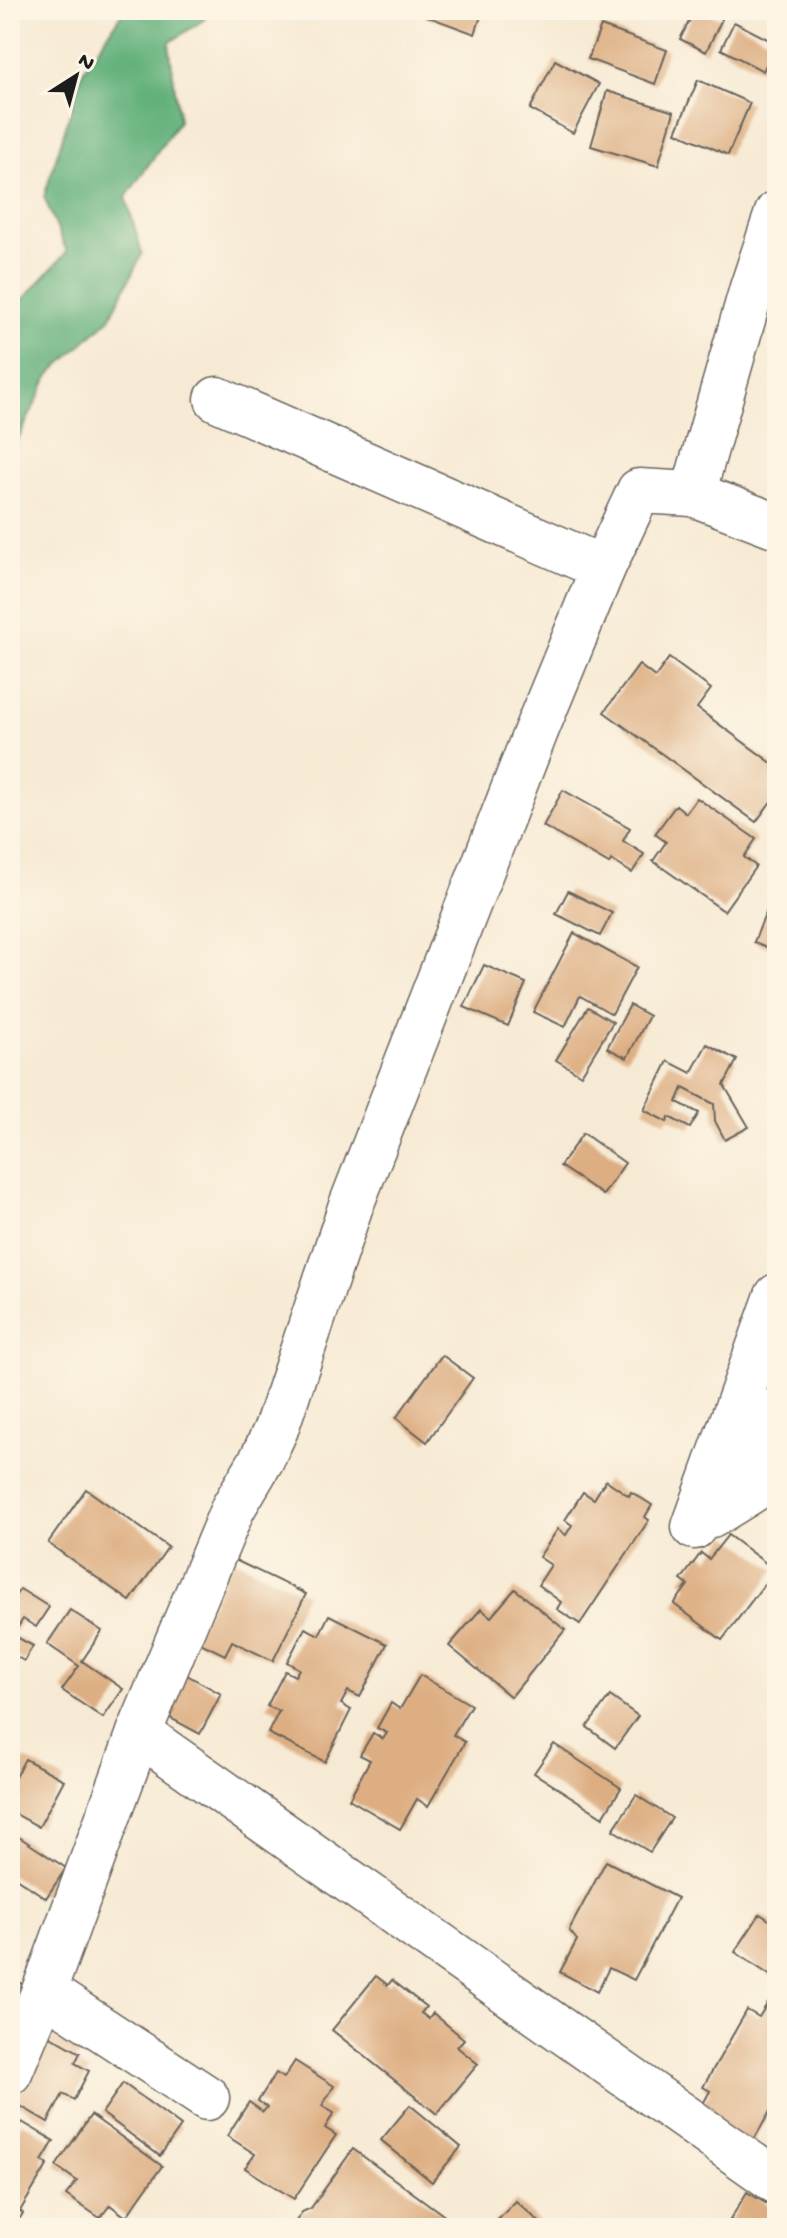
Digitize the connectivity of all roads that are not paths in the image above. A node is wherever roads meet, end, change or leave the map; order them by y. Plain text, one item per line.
1 (777, 213) edge
2 (217, 399) dead end
3 (693, 494) junction
4 (777, 526) edge
5 (603, 568) junction
6 (777, 1296) edge
7 (777, 1374) edge
8 (777, 1410) edge
9 (777, 1475) edge
10 (694, 1527) junction
11 (139, 1733) junction
12 (44, 1991) junction
13 (10, 2072) edge
14 (207, 2098) dead end
15 (777, 2182) edge

1 - 3 street
2 - 5 street
3 - 4 street
3 - 5 street
5 - 11 street
6 - 10 street
7 - 10 street
8 - 10 street
9 - 10 street
11 - 12 street
11 - 15 street
12 - 13 street
12 - 14 street

